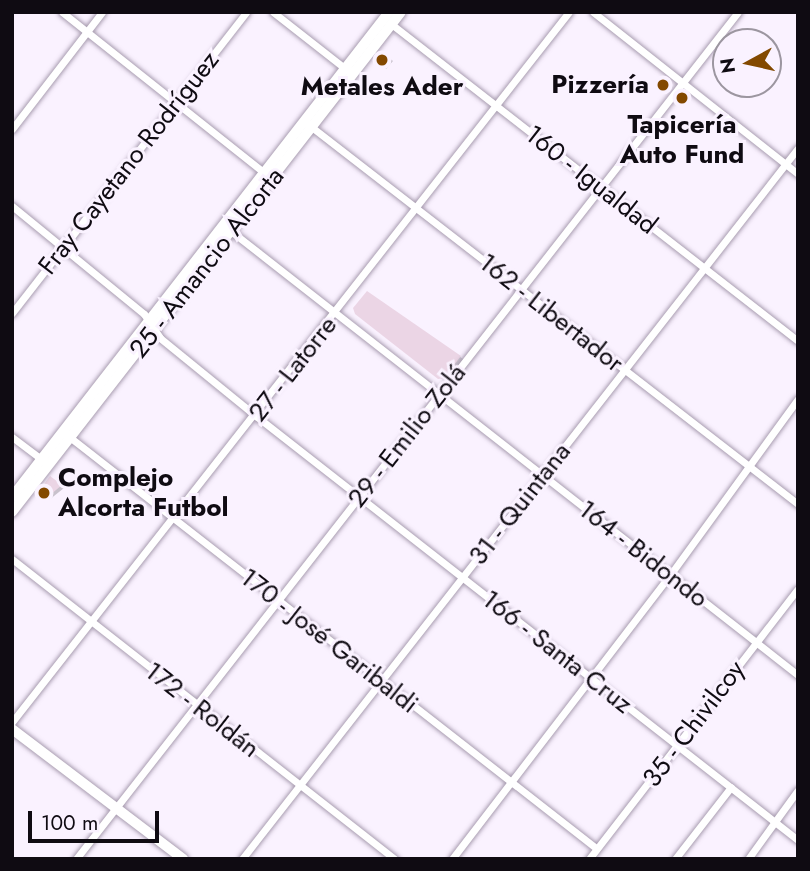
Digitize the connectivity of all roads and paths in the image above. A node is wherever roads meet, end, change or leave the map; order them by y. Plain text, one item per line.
1 (62, 12) edge
2 (102, 12) edge
3 (246, 12) edge
4 (273, 12) edge
5 (401, 12) edge
6 (569, 12) edge
7 (593, 12) edge
8 (738, 12) edge
9 (388, 18) edge
10 (87, 32) junction
11 (349, 71) junction
12 (683, 80) junction
13 (176, 103) junction
14 (496, 106) junction
15 (308, 124) junction
16 (12, 129) edge
17 (798, 149) edge
18 (786, 164) junction
19 (798, 174) edge
20 (269, 176) junction
21 (601, 187) junction
22 (12, 206) edge
23 (416, 209) junction
24 (228, 229) junction
25 (63, 247) junction
26 (704, 267) junction
27 (520, 289) junction
28 (12, 313) edge
29 (336, 313) junction
30 (148, 320) junction
31 (154, 332) junction
32 (798, 341) edge
33 (625, 371) junction
34 (439, 396) junction
35 (798, 399) edge
36 (256, 416) junction
37 (67, 435) junction
38 (12, 436) edge
39 (46, 462) junction
40 (748, 466) junction
41 (542, 475) junction
42 (12, 497) edge
43 (359, 498) junction
44 (798, 504) edge
45 (12, 512) edge
46 (173, 519) junction
47 (12, 559) edge
48 (670, 575) junction
49 (463, 579) junction
50 (798, 589) edge
51 (278, 602) junction
52 (93, 624) junction
53 (755, 643) junction
54 (798, 675) edge
55 (591, 679) junction
56 (382, 682) junction
57 (197, 706) junction
58 (12, 722) edge
59 (12, 729) edge
60 (679, 747) junction
61 (512, 782) junction
62 (299, 785) junction
63 (731, 787) junction
64 (798, 790) edge
65 (115, 805) junction
66 (775, 822) junction
67 (798, 841) edge
68 (596, 848) junction
69 (76, 859) edge
70 (183, 859) edge
71 (242, 859) edge
72 (395, 859) edge
73 (452, 859) edge
74 (589, 859) edge
75 (675, 859) edge
76 (748, 859) edge

1 - 10 street
2 - 10 street
3 - 13 street, Fray Cayetano Rodríguez
4 - 11 street
5 - 9 main road, 25 - Amancio Alcorta
6 - 14 street, 27 - Latorre
7 - 12 street
8 - 12 street, 29 - Emilio Zolá
9 - 11 main road, 25 - Amancio Alcorta
9 - 14 street, 160 - Igualdad
10 - 13 street
10 - 16 street
11 - 15 main road, 25 - Amancio Alcorta
12 - 18 street
12 - 21 street, 29 - Emilio Zolá
13 - 20 street
13 - 25 street, Fray Cayetano Rodríguez
14 - 21 street, 160 - Igualdad
14 - 23 street, 27 - Latorre
15 - 20 main road, 25 - Amancio Alcorta
15 - 23 street, 162 - Libertador
17 - 18 street, 31 - Quintana
18 - 19 street
18 - 26 street, 31 - Quintana
20 - 24 main road, 25 - Amancio Alcorta
21 - 26 street, 160 - Igualdad
21 - 27 street, 29 - Emilio Zolá
22 - 25 street
23 - 27 street, 162 - Libertador
23 - 29 street, 27 - Latorre
24 - 29 street, 164 - Bidondo
24 - 30 main road
24 - 31 main road, 25 - Amancio Alcorta
25 - 28 street, Fray Cayetano Rodríguez
25 - 30 street
26 - 32 street, 160 - Igualdad
26 - 33 street, 31 - Quintana
27 - 33 street, 162 - Libertador
27 - 34 street, 29 - Emilio Zolá
29 - 34 street, 164 - Bidondo
29 - 36 street, 27 - Latorre
30 - 31 street
30 - 37 main road
31 - 36 street, 166 - Santa Cruz
31 - 37 main road, 25 - Amancio Alcorta
33 - 40 street, 162 - Libertador
33 - 41 street, 31 - Quintana
34 - 41 street, 164 - Bidondo
34 - 43 street, 29 - Emilio Zolá
35 - 40 street
36 - 43 street, 166 - Santa Cruz
36 - 46 street, 27 - Latorre
37 - 39 main road, 25 - Amancio Alcorta
37 - 46 street, 170 - José Garibaldi
38 - 39 street
39 - 42 main road
39 - 45 main road, 25 - Amancio Alcorta
40 - 44 street, 162 - Libertador
40 - 48 street
41 - 48 street, 164 - Bidondo
41 - 49 street, 31 - Quintana
43 - 49 street, 166 - Santa Cruz
43 - 51 street, 29 - Emilio Zolá
46 - 51 street, 170 - José Garibaldi
46 - 52 street, 27 - Latorre
47 - 52 street, 172 - Roldán
48 - 53 street, 164 - Bidondo
48 - 55 street
49 - 55 street, 166 - Santa Cruz
49 - 56 street, 31 - Quintana
50 - 53 street, 35 - Chivilcoy
51 - 56 street, 170 - José Garibaldi
51 - 57 street, 29 - Emilio Zolá
52 - 57 street, 172 - Roldán
52 - 58 street, 27 - Latorre
53 - 54 street, 164 - Bidondo
53 - 60 street, 35 - Chivilcoy
55 - 60 street, 166 - Santa Cruz
55 - 61 street
56 - 61 street, 170 - José Garibaldi
56 - 62 street, 31 - Quintana
57 - 62 street, 172 - Roldán
57 - 65 street, 29 - Emilio Zolá
59 - 65 main road
60 - 63 street, 166 - Santa Cruz
60 - 68 street, 35 - Chivilcoy
61 - 68 street, 170 - José Garibaldi
61 - 73 street
62 - 71 street, 31 - Quintana
62 - 72 street, 172 - Roldán
63 - 66 street, 166 - Santa Cruz
63 - 75 street
64 - 66 street
65 - 69 street, 29 - Emilio Zolá
65 - 70 main road
66 - 67 street, 166 - Santa Cruz
66 - 76 street
68 - 74 street, 35 - Chivilcoy

